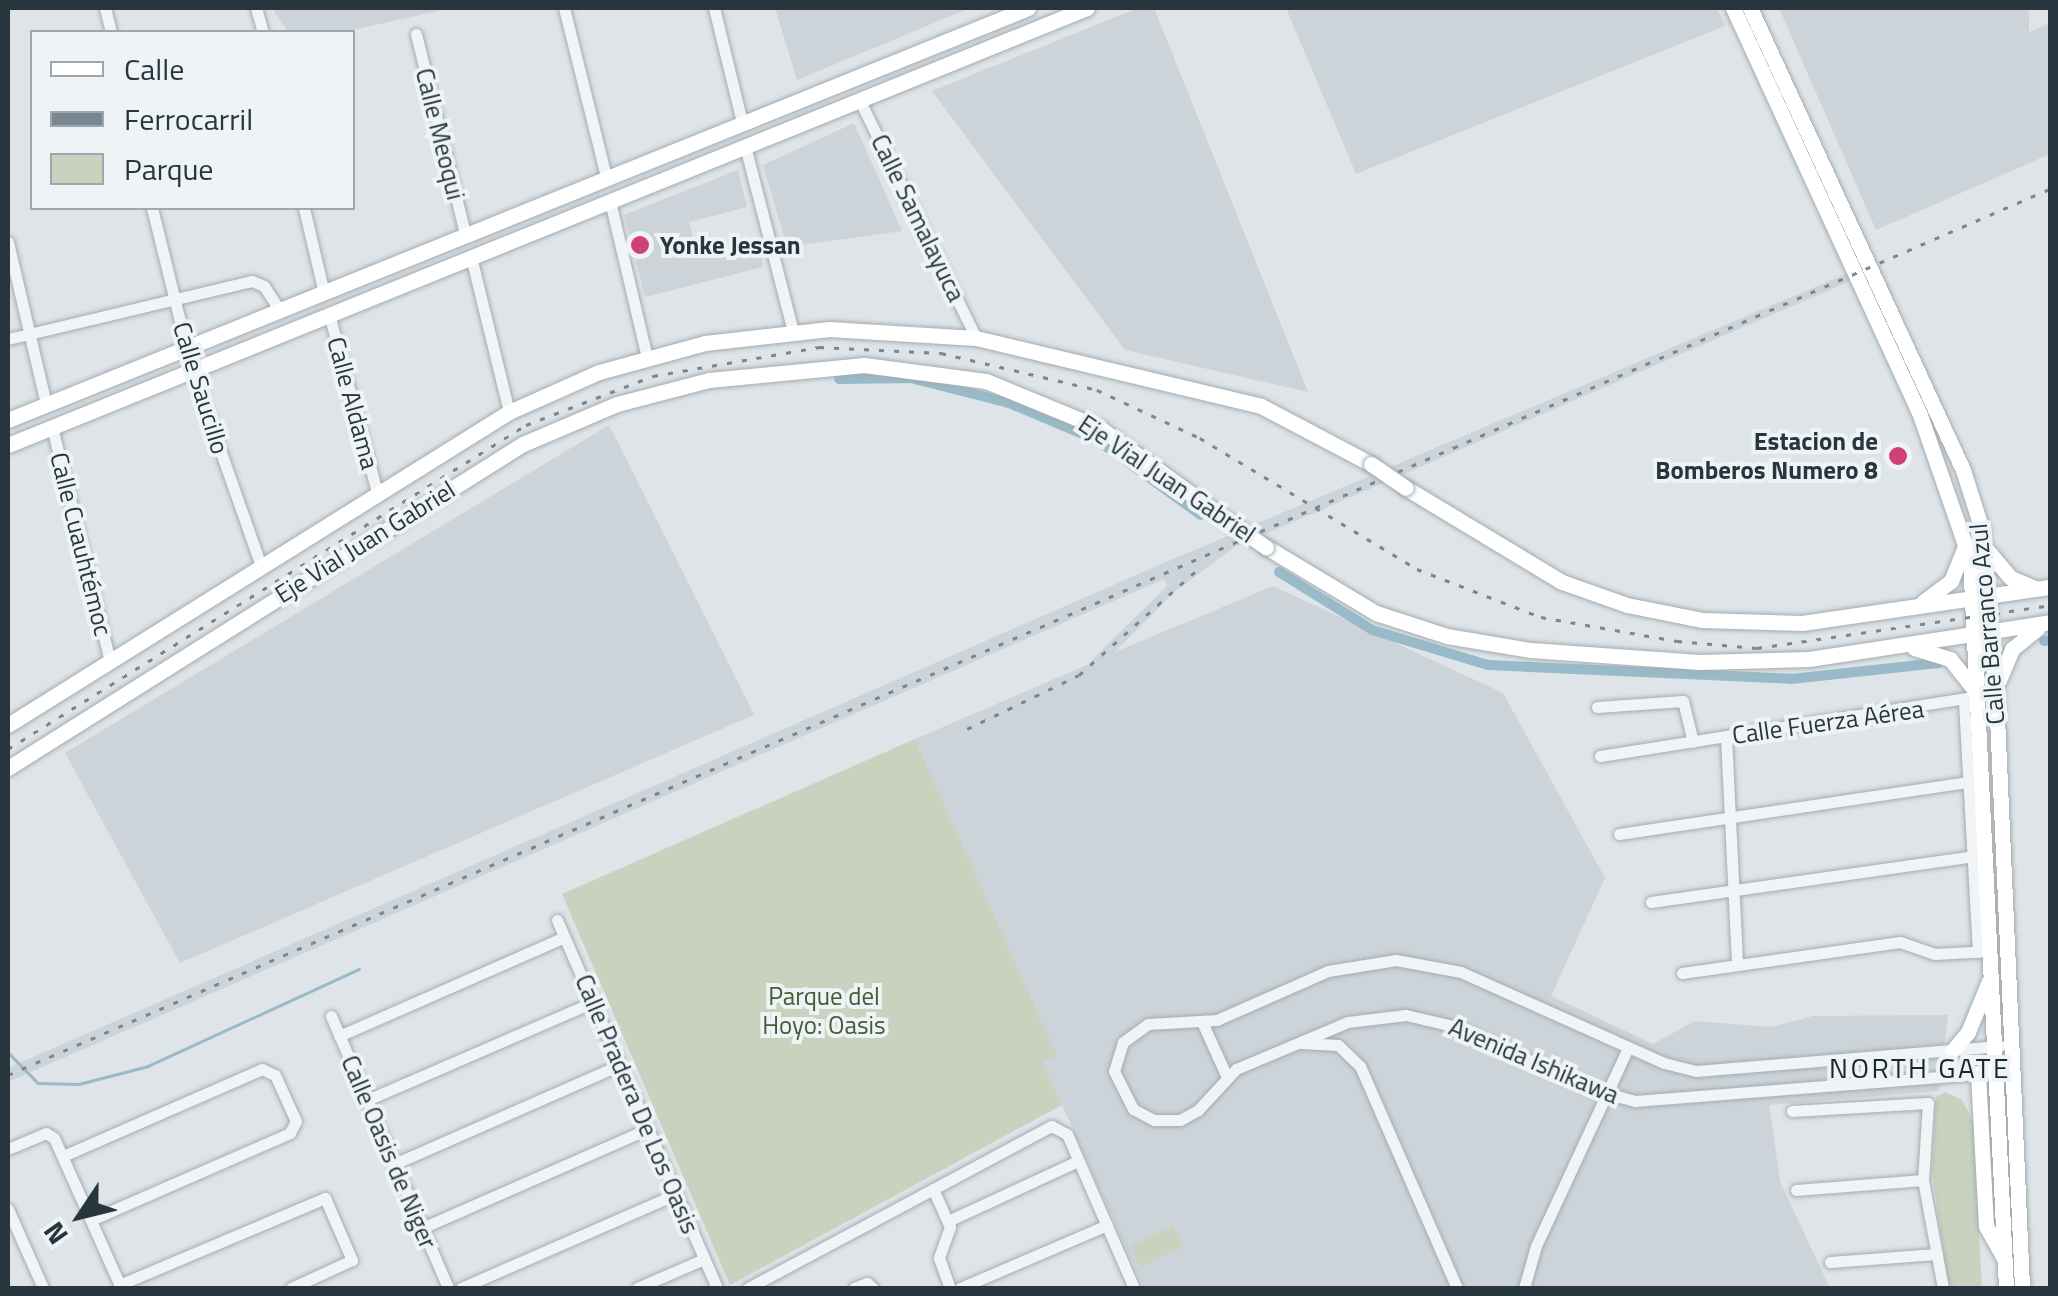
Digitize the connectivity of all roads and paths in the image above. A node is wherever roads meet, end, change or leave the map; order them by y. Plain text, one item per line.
1 (564, 8) edge
2 (714, 8) edge
3 (1028, 8) edge
4 (1087, 8) edge
5 (1733, 8) edge
6 (1750, 8) edge
7 (416, 34) dead end
8 (955, 37) junction
9 (964, 57) junction
10 (859, 100) junction
11 (742, 122) junction
12 (745, 146) junction
13 (606, 177) junction
14 (610, 201) junction
15 (152, 210) edge
16 (304, 210) edge
17 (465, 234) junction
18 (8, 242) edge
19 (471, 257) junction
20 (324, 293) junction
21 (174, 297) junction
22 (280, 311) junction
23 (329, 314) junction
24 (793, 331) junction
25 (29, 333) junction
26 (976, 338) junction
27 (8, 339) edge
28 (185, 347) junction
29 (647, 357) junction
30 (192, 370) junction
31 (46, 404) junction
32 (509, 412) junction
33 (8, 420) edge
34 (52, 426) junction
35 (8, 445) edge
36 (377, 492) junction
37 (1975, 544) junction
38 (261, 566) junction
39 (2045, 588) edge
40 (1982, 597) junction
41 (1917, 606) junction
42 (2050, 622) edge
43 (1985, 634) junction
44 (1905, 646) junction
45 (110, 661) junction
46 (1996, 694) junction
47 (1971, 699) junction
48 (1597, 707) dead end
49 (8, 725) edge
50 (1726, 737) junction
51 (1693, 742) junction
52 (1600, 756) dead end
53 (8, 768) edge
54 (1968, 782) junction
55 (1730, 814) junction
56 (1619, 834) dead end
57 (1973, 856) junction
58 (1734, 890) junction
59 (1651, 902) dead end
60 (557, 920) dead end
61 (564, 937) junction
62 (1984, 951) junction
63 (1737, 965) junction
64 (1682, 974) dead end
65 (1991, 978) junction
66 (592, 1002) junction
67 (330, 1016) dead end
68 (1202, 1022) junction
69 (339, 1036) junction
70 (1296, 1043) junction
71 (2002, 1046) junction
72 (1628, 1048) junction
73 (1953, 1050) junction
74 (620, 1065) junction
75 (1978, 1072) junction
76 (2004, 1072) junction
77 (1226, 1076) junction
78 (1606, 1095) junction
79 (366, 1100) junction
80 (1792, 1112) dead end
81 (648, 1129) junction
82 (8, 1149) edge
83 (63, 1156) junction
84 (1078, 1161) junction
85 (394, 1164) junction
86 (1923, 1180) junction
87 (933, 1189) junction
88 (1796, 1190) dead end
89 (676, 1194) junction
90 (8, 1208) edge
91 (91, 1220) junction
92 (948, 1220) junction
93 (1106, 1225) junction
94 (422, 1228) junction
95 (1936, 1254) junction
96 (704, 1259) junction
97 (2004, 1260) junction
98 (1830, 1262) dead end
99 (120, 1287) edge
100 (42, 1288) edge
101 (291, 1288) edge
102 (448, 1288) edge
103 (461, 1288) edge
104 (638, 1288) edge
105 (717, 1288) edge
106 (748, 1288) edge
107 (854, 1288) edge
108 (872, 1288) edge
109 (950, 1288) edge
110 (960, 1288) edge
111 (1134, 1288) edge
112 (1457, 1288) edge
113 (1524, 1288) edge
114 (1943, 1288) edge
115 (2006, 1288) edge
116 (2022, 1288) edge

1 - 13 street
2 - 11 street
3 - 8 main road
4 - 9 main road
5 - 37 main road, Calle Barranco Azul
6 - 37 main road, Calle Barranco Azul
7 - 17 street, Calle Meoqui
8 - 9 main road
8 - 11 main road
9 - 10 main road
10 - 12 main road
10 - 26 street, Calle Samalayuca
11 - 13 main road
12 - 14 main road
12 - 24 street
13 - 17 main road
14 - 19 main road
14 - 29 street
15 - 21 street, Calle Saucillo
16 - 20 street
17 - 20 main road
18 - 25 street
19 - 23 main road
19 - 32 street
20 - 22 main road
21 - 22 street
21 - 25 street
21 - 28 street, Calle Saucillo
22 - 28 main road
23 - 30 main road
23 - 36 street, Calle Aldama
24 - 26 main road, Eje Vial Juan Gabriel
24 - 29 main road, Eje Vial Juan Gabriel
25 - 27 street
25 - 31 street
26 - 41 main road, Eje Vial Juan Gabriel, bridge
28 - 30 street, Calle Saucillo
28 - 31 main road
29 - 32 main road, Eje Vial Juan Gabriel
30 - 34 main road
30 - 38 street, Calle Saucillo
31 - 33 main road
32 - 36 main road, Eje Vial Juan Gabriel
34 - 35 main road
34 - 45 street, Calle Cuauhtémoc
36 - 38 main road, Eje Vial Juan Gabriel
37 - 39 main road
37 - 40 main road, Calle Barranco Azul
37 - 41 main road
38 - 45 main road, Eje Vial Juan Gabriel
39 - 40 main road, Eje Vial Juan Gabriel
40 - 41 main road, Eje Vial Juan Gabriel
40 - 43 main road, Calle Barranco Azul
42 - 43 main road, Eje Vial Juan Gabriel
42 - 46 main road
43 - 44 main road, Eje Vial Juan Gabriel
43 - 46 main road, Calle Barranco Azul
43 - 47 main road, Calle Barranco Azul
44 - 47 main road
44 - 53 main road, Eje Vial Juan Gabriel, bridge
45 - 49 main road, Eje Vial Juan Gabriel
46 - 71 main road, Calle Barranco Azul
47 - 50 street, Calle Fuerza Aérea
47 - 54 street
47 - 62 main road, Calle Barranco Azul
48 - 51 street
50 - 51 street, Calle Fuerza Aérea
50 - 55 street
51 - 52 street, Calle Fuerza Aérea
54 - 55 street
54 - 57 street
55 - 56 street
55 - 58 street
57 - 58 street
57 - 62 street
58 - 59 street
58 - 63 street
60 - 61 street, Calle Pradera De Los Oasis
61 - 66 street, Calle Pradera De Los Oasis
61 - 69 street
62 - 63 street
62 - 65 main road, Calle Barranco Azul
63 - 64 street
65 - 71 main road, Calle Barranco Azul
65 - 73 main road
66 - 74 street, Calle Pradera De Los Oasis
66 - 79 street
67 - 69 street, Calle Oasis de Niger
68 - 72 street, Avenida Ishikawa
68 - 77 street
68 - 77 street, Avenida Ishikawa
69 - 79 street, Calle Oasis de Niger
70 - 77 street, Avenida Ishikawa
70 - 78 street, Avenida Ishikawa
70 - 112 street
71 - 73 street, Avenida Ishikawa
71 - 76 main road, Calle Barranco Azul
72 - 73 street, Avenida Ishikawa
72 - 78 street
74 - 81 street, Calle Pradera De Los Oasis
74 - 85 street
75 - 76 street, Avenida Ishikawa
75 - 78 street, Avenida Ishikawa
75 - 97 main road
76 - 97 main road, Calle Barranco Azul
76 - 116 main road, Calle Barranco Azul
78 - 113 street
79 - 85 street, Calle Oasis de Niger
80 - 86 street
81 - 89 street, Calle Pradera De Los Oasis
81 - 94 street
82 - 83 street
83 - 91 street
83 - 91 street
84 - 87 street
84 - 92 street
84 - 93 street
85 - 94 street, Calle Oasis de Niger
86 - 88 street
86 - 95 street
87 - 92 street
87 - 106 street
89 - 96 street, Calle Pradera De Los Oasis
89 - 103 street
90 - 100 street
91 - 99 street
92 - 109 street
93 - 110 street
93 - 111 street
94 - 102 street, Calle Oasis de Niger
95 - 98 street
95 - 114 street
96 - 104 street
96 - 105 street, Calle Pradera De Los Oasis
97 - 115 main road, Calle Barranco Azul
99 - 101 street
107 - 108 street

